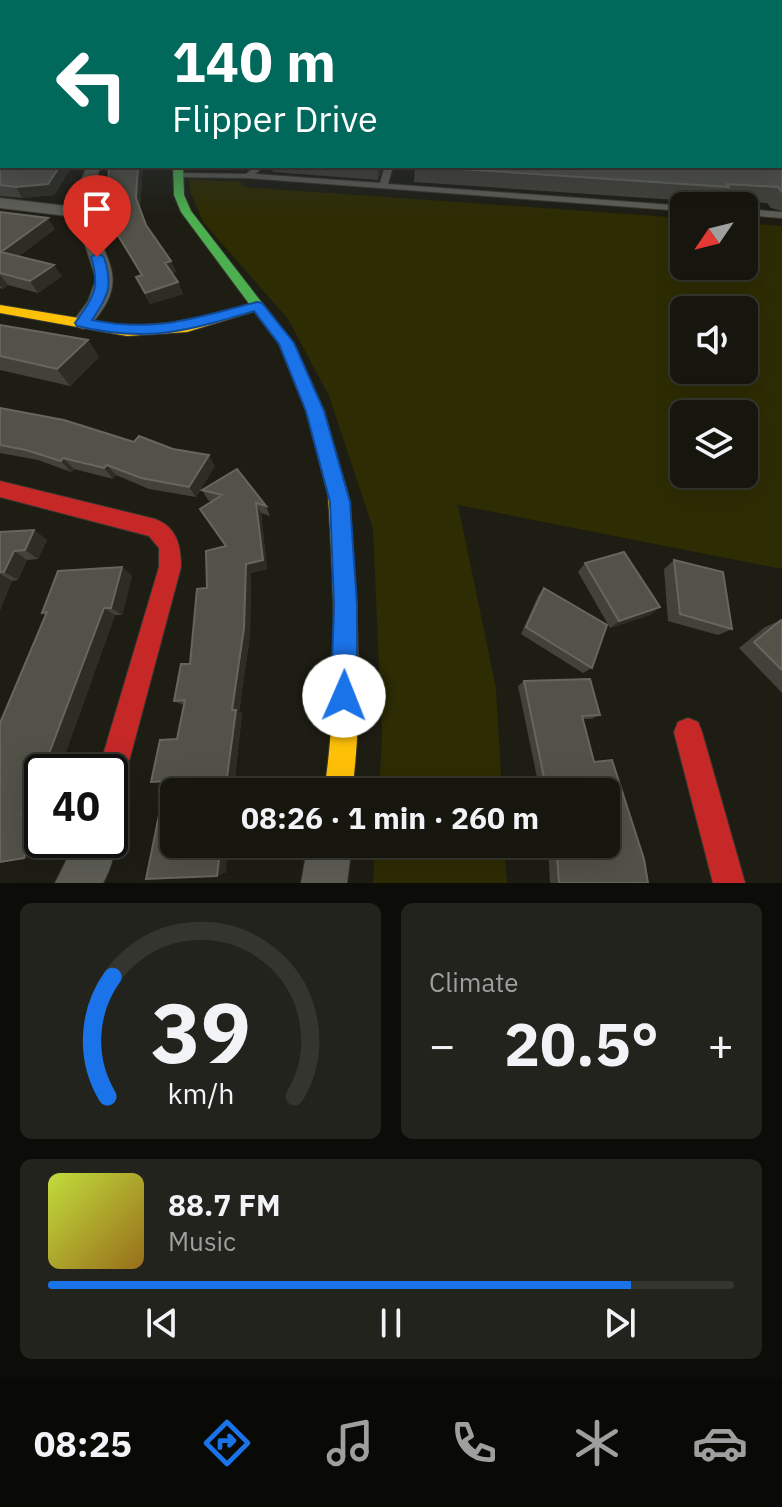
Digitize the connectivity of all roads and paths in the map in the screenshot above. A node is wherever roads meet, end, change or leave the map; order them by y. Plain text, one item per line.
1 (93, 168) edge
2 (258, 168) edge
3 (388, 168) edge
4 (177, 170) edge
5 (248, 176) junction
6 (383, 187) junction
7 (0, 203) edge
8 (670, 207) edge
9 (83, 213) junction
10 (758, 213) edge
11 (782, 215) edge
12 (257, 306) junction
13 (0, 309) edge
14 (82, 323) junction
15 (0, 489) edge
16 (688, 732) dead end
17 (117, 754) edge
18 (340, 778) edge
19 (91, 858) edge
20 (328, 858) edge
21 (78, 883) edge
22 (324, 883) edge
23 (729, 883) edge

1 - 9 street
2 - 5 lane
3 - 6 lane
4 - 5 lane
4 - 12 street
5 - 6 lane
6 - 8 lane
7 - 9 street
9 - 14 street
10 - 11 lane
12 - 14 street
12 - 18 street
13 - 14 street
15 - 17 street
16 - 23 street
19 - 21 street
20 - 22 street

